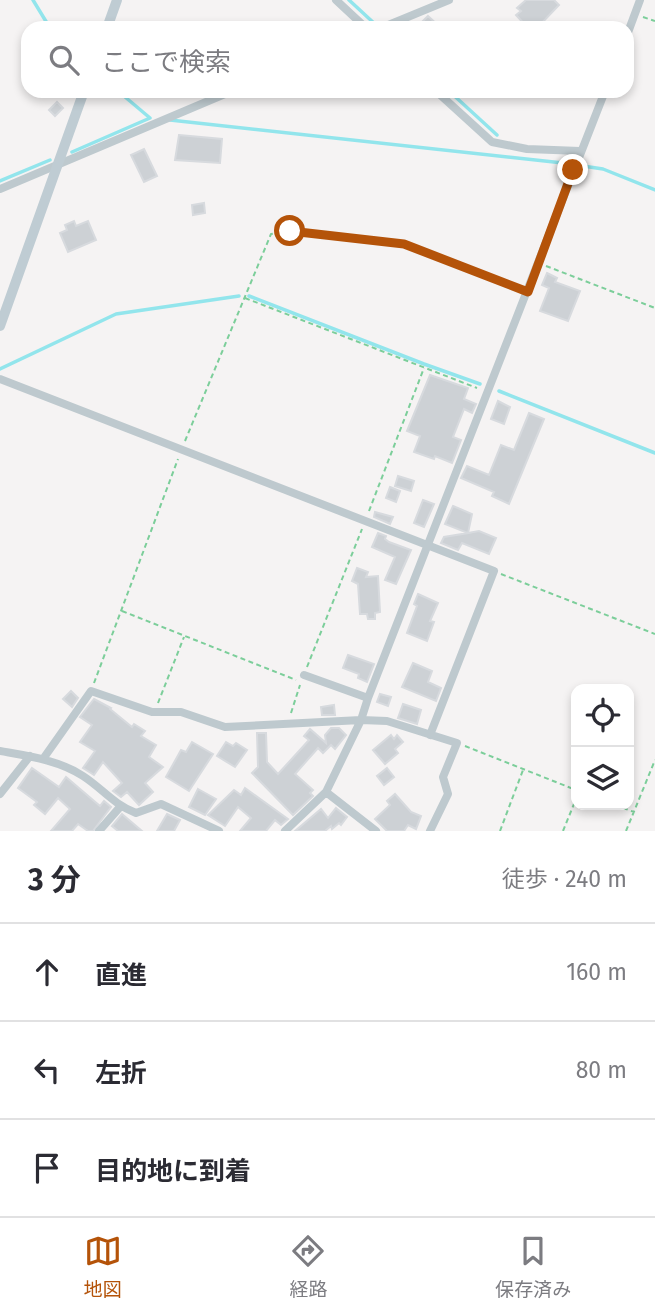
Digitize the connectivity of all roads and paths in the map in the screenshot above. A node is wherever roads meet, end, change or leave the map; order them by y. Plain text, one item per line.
1 (117, 0) edge
2 (336, 0) edge
3 (449, 0) edge
4 (640, 0) edge
5 (635, 14) junction
6 (110, 21) edge
7 (358, 21) edge
8 (398, 21) edge
9 (632, 21) edge
10 (655, 22) edge
11 (82, 98) edge
12 (215, 98) edge
13 (444, 98) edge
14 (601, 98) edge
15 (579, 155) junction
16 (58, 164) junction
17 (0, 189) edge
18 (538, 263) junction
19 (528, 292) junction
20 (245, 298) junction
21 (655, 308) edge
22 (0, 326) edge
23 (424, 368) junction
24 (0, 379) edge
25 (488, 392) junction
26 (181, 449) junction
27 (365, 521) junction
28 (427, 545) junction
29 (494, 571) junction
30 (121, 611) junction
31 (655, 634) edge
32 (184, 636) junction
33 (304, 675) joint
34 (91, 691) junction
35 (368, 698) junction
36 (154, 712) junction
37 (361, 720) junction
38 (288, 724) junction
39 (430, 735) junction
40 (457, 743) junction
41 (0, 751) edge
42 (30, 756) junction
43 (43, 758) junction
44 (655, 760) edge
45 (523, 769) junction
46 (571, 788) edge
47 (326, 792) junction
48 (0, 794) edge
49 (120, 807) junction
50 (572, 810) edge
51 (629, 810) edge
52 (634, 812) junction
53 (99, 831) edge
54 (219, 831) edge
55 (285, 831) edge
56 (376, 831) edge
57 (430, 831) edge
58 (500, 831) edge
59 (563, 831) edge
60 (626, 831) edge

1 - 6 main road
2 - 7 street
3 - 8 street
4 - 5 street
5 - 9 street
5 - 10 path
11 - 16 main road
12 - 16 street
13 - 15 street
14 - 15 street
15 - 18 street
16 - 17 street
16 - 22 main road
18 - 19 street
18 - 21 path
19 - 20 path
19 - 25 street
20 - 23 path
20 - 26 path
23 - 25 path
23 - 27 path
24 - 26 street
25 - 28 street
26 - 27 street
26 - 30 path
27 - 28 street
27 - 33 path
28 - 29 street
28 - 35 street
29 - 31 path
29 - 39 street
30 - 32 path
30 - 34 path
32 - 36 path
32 - 38 path
33 - 35 street
34 - 36 street
34 - 43 street
35 - 37 street
36 - 38 street
37 - 38 street
37 - 39 street
37 - 47 street
39 - 40 street
40 - 45 path
40 - 57 street
41 - 42 street
42 - 43 street
42 - 48 street
43 - 49 street
44 - 52 path
45 - 46 path
45 - 58 path
47 - 55 street
47 - 56 street
49 - 53 street
49 - 54 street
50 - 59 path
51 - 52 path
52 - 60 path

